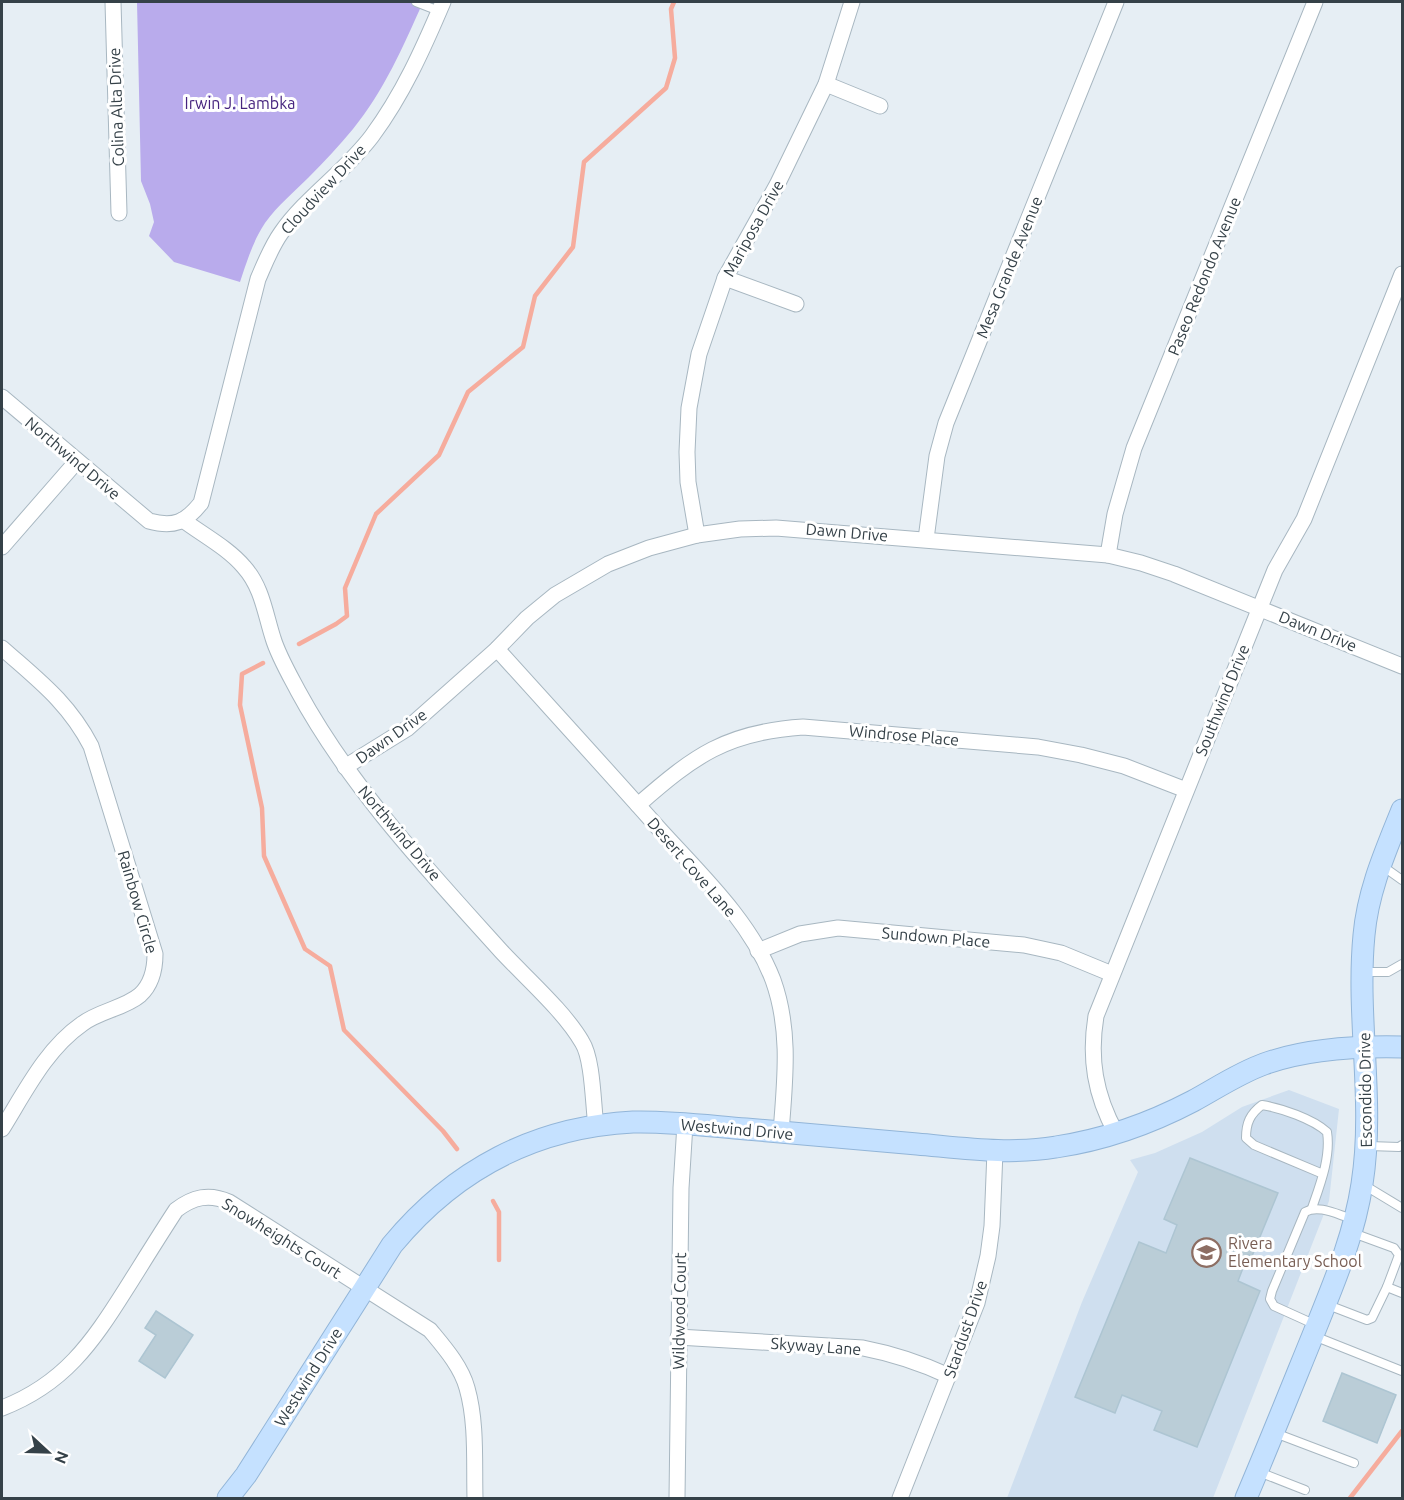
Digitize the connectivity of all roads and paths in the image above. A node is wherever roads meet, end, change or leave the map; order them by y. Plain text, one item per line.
1 (113, 2) edge
2 (416, 2) edge
3 (852, 2) edge
4 (1116, 2) edge
5 (1315, 2) edge
6 (441, 6) edge
7 (826, 84) junction
8 (880, 106) dead end
9 (119, 213) dead end
10 (1402, 274) edge
11 (725, 278) junction
12 (796, 304) dead end
13 (2, 397) edge
14 (77, 461) junction
15 (183, 520) junction
16 (697, 535) junction
17 (926, 539) junction
18 (2, 547) edge
19 (1108, 555) junction
20 (1260, 608) junction
21 (2, 648) edge
22 (497, 649) junction
23 (1402, 666) edge
24 (345, 767) junction
25 (1186, 790) junction
26 (638, 805) junction
27 (1402, 810) edge
28 (1380, 864) junction
29 (1402, 880) edge
30 (758, 951) junction
31 (1402, 964) edge
32 (1362, 972) junction
33 (1112, 974) junction
34 (1364, 1047) junction
35 (1402, 1047) edge
36 (685, 1124) junction
37 (596, 1126) junction
38 (2, 1129) edge
39 (781, 1132) junction
40 (1116, 1133) junction
41 (1402, 1145) edge
42 (1367, 1146) junction
43 (995, 1151) junction
44 (1323, 1174) junction
45 (1362, 1184) junction
46 (1312, 1208) junction
47 (1402, 1208) edge
48 (1353, 1226) junction
49 (1387, 1287) junction
50 (364, 1289) junction
51 (1402, 1293) edge
52 (1326, 1304) junction
53 (1315, 1331) junction
54 (678, 1337) junction
55 (1402, 1371) edge
56 (950, 1376) junction
57 (2, 1408) edge
58 (1273, 1432) junction
59 (1354, 1463) dead end
60 (1257, 1471) junction
61 (1305, 1490) dead end
62 (229, 1498) edge
63 (475, 1498) edge
64 (677, 1498) edge
65 (900, 1498) edge
66 (1246, 1498) edge

1 - 9 street, Colina Alta Drive
2 - 6 lane
3 - 7 street, Mariposa Drive
4 - 17 street, Mesa Grande Avenue
5 - 19 street, Paseo Redondo Avenue
6 - 15 street, Cloudview Drive
7 - 8 street
7 - 11 street, Mariposa Drive
10 - 20 street, Southwind Drive
11 - 12 street
11 - 16 street, Mariposa Drive
13 - 14 street, Northwind Drive
14 - 15 street, Northwind Drive
14 - 18 street
15 - 24 street, Northwind Drive
16 - 17 street, Dawn Drive
16 - 22 street, Dawn Drive
17 - 19 street, Dawn Drive
19 - 20 street, Dawn Drive
20 - 23 street, Dawn Drive
20 - 25 street, Southwind Drive
21 - 38 street, Rainbow Circle
22 - 24 street, Dawn Drive
22 - 26 street, Desert Cove Lane
24 - 37 street, Northwind Drive
25 - 26 street, Windrose Place
25 - 33 street, Southwind Drive
26 - 30 street, Desert Cove Lane
27 - 28 main road, Escondido Drive
28 - 29 lane
28 - 32 main road, Escondido Drive
30 - 33 street, Sundown Place
30 - 39 street, Desert Cove Lane
31 - 32 lane
32 - 34 main road, Escondido Drive
33 - 40 street, Southwind Drive
34 - 35 main road, Westwind Drive
34 - 40 main road, Westwind Drive
34 - 42 main road, Escondido Drive
36 - 37 main road, Westwind Drive
36 - 39 main road, Westwind Drive
36 - 54 street, Wildwood Court
37 - 50 main road, Westwind Drive
39 - 43 main road, Westwind Drive
40 - 43 main road, Westwind Drive
41 - 42 lane
42 - 45 main road, Escondido Drive
43 - 56 street, Stardust Drive
44 - 44 lane
44 - 46 lane
45 - 47 lane
45 - 48 main road, Escondido Drive
46 - 48 lane
46 - 53 lane
48 - 49 lane
48 - 52 main road, Escondido Drive
49 - 51 lane
49 - 52 lane
50 - 57 street, Snowheights Court
50 - 62 main road, Westwind Drive
50 - 63 street, Snowheights Court
52 - 53 main road, Escondido Drive
53 - 55 lane
53 - 58 main road, Escondido Drive
54 - 56 street, Skyway Lane
54 - 64 street, Wildwood Court
56 - 65 street, Stardust Drive
58 - 59 lane
58 - 60 main road, Escondido Drive
60 - 61 lane
60 - 66 main road, Escondido Drive

